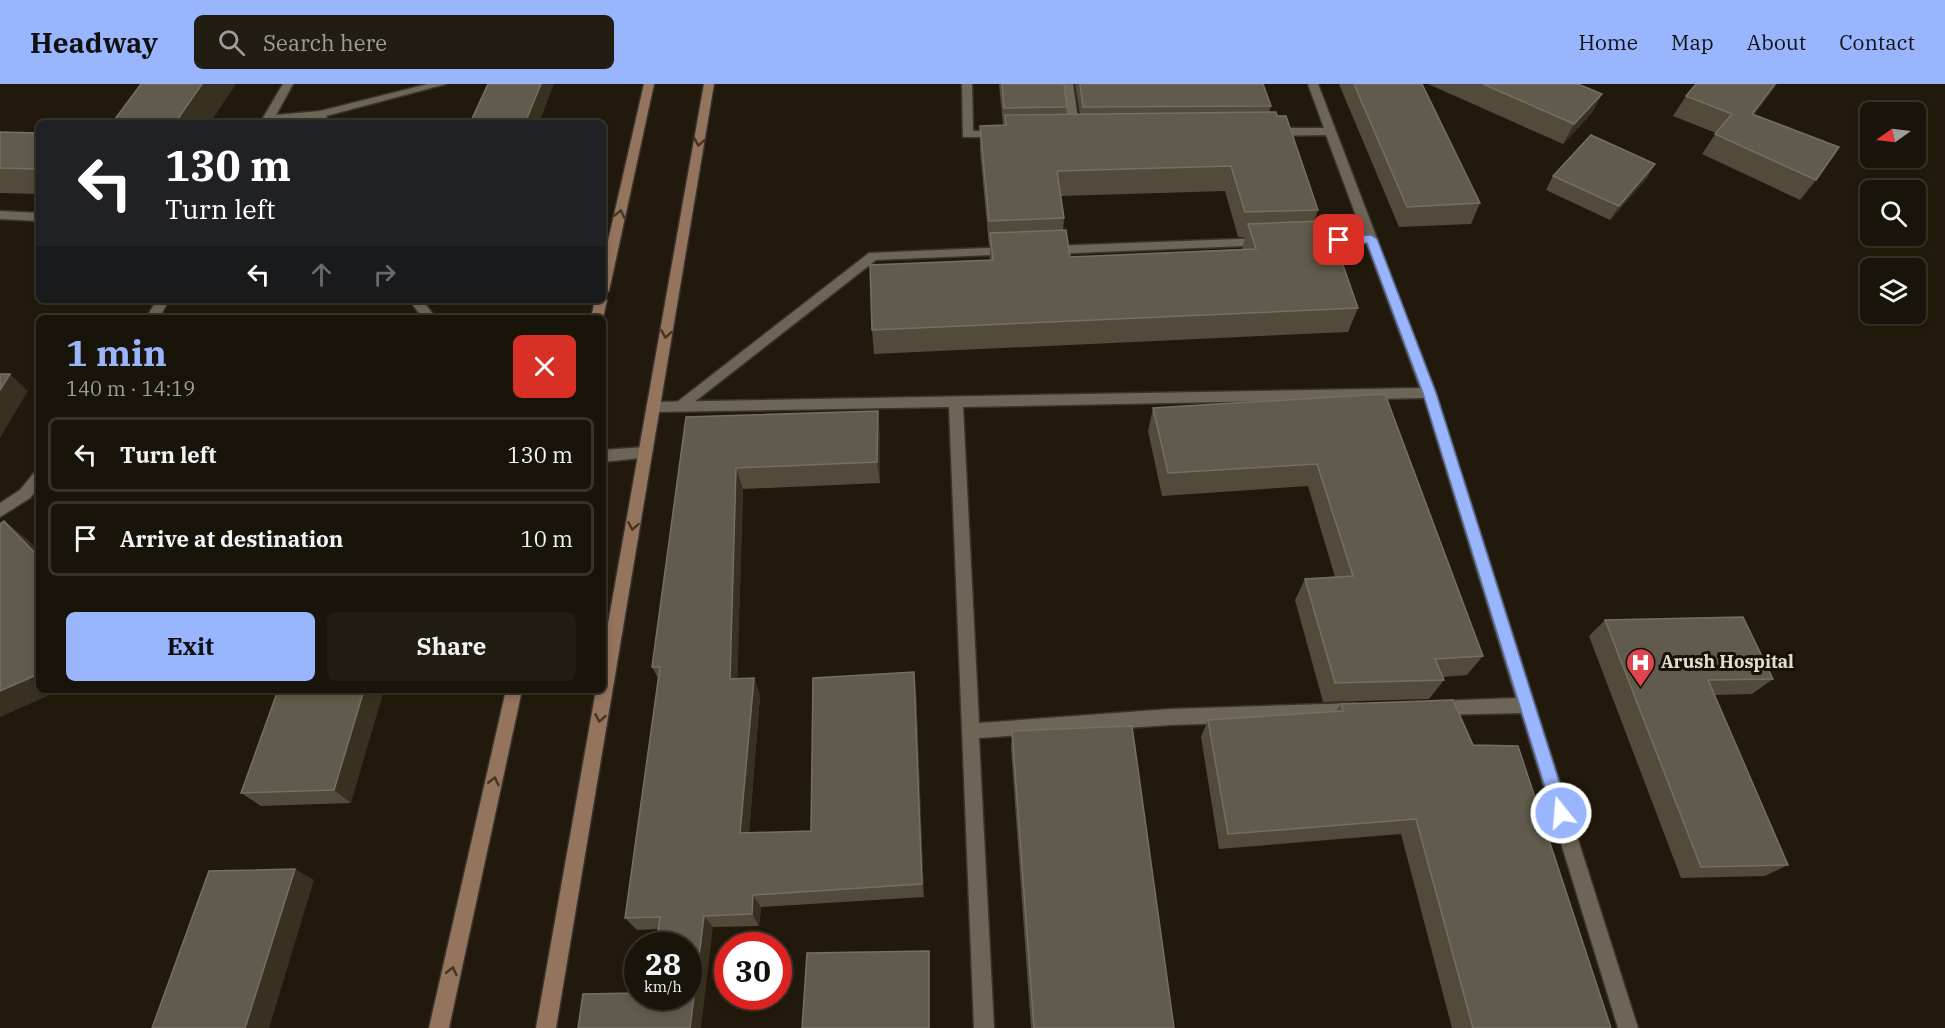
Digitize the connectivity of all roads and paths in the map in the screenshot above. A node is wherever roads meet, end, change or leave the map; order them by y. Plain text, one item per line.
1 (288, 84) edge
2 (441, 84) edge
3 (649, 84) edge
4 (709, 84) edge
5 (967, 84) edge
6 (1068, 84) edge
7 (1313, 84) edge
8 (322, 118) edge
9 (268, 120) edge
10 (285, 120) edge
11 (1331, 131) junction
12 (1261, 132) edge
13 (1074, 134) edge
14 (1014, 135) edge
15 (0, 215) edge
16 (36, 217) edge
17 (1371, 239) junction
18 (1299, 241) edge
19 (1275, 242) edge
20 (606, 278) edge
21 (418, 303) edge
22 (428, 315) edge
23 (1429, 393) junction
24 (956, 401) junction
25 (679, 406) junction
26 (653, 407) junction
27 (645, 453) junction
28 (606, 456) edge
29 (32, 493) edge
30 (0, 512) edge
31 (606, 680) edge
32 (513, 693) edge
33 (604, 693) edge
34 (1527, 705) junction
35 (1420, 709) edge
36 (1372, 710) edge
37 (971, 731) junction
38 (439, 1028) edge
39 (546, 1028) edge
40 (984, 1028) edge
41 (1628, 1028) edge

1 - 9 street
2 - 8 street
20 -> 3 street
4 -> 26 street
5 - 14 street
6 - 13 street
7 - 11 street
8 - 10 street
11 - 12 street
11 - 17 street
15 - 16 street
17 - 18 street
17 - 23 street
19 - 25 street
21 - 22 street
23 - 24 street
23 - 34 street
24 - 25 street
24 - 37 street
25 - 26 street
26 - 27 street
27 - 28 street
27 -> 31 street
29 - 30 street
38 -> 32 street
33 -> 39 street
34 - 35 street
34 - 41 street
36 - 37 street
37 - 40 street

